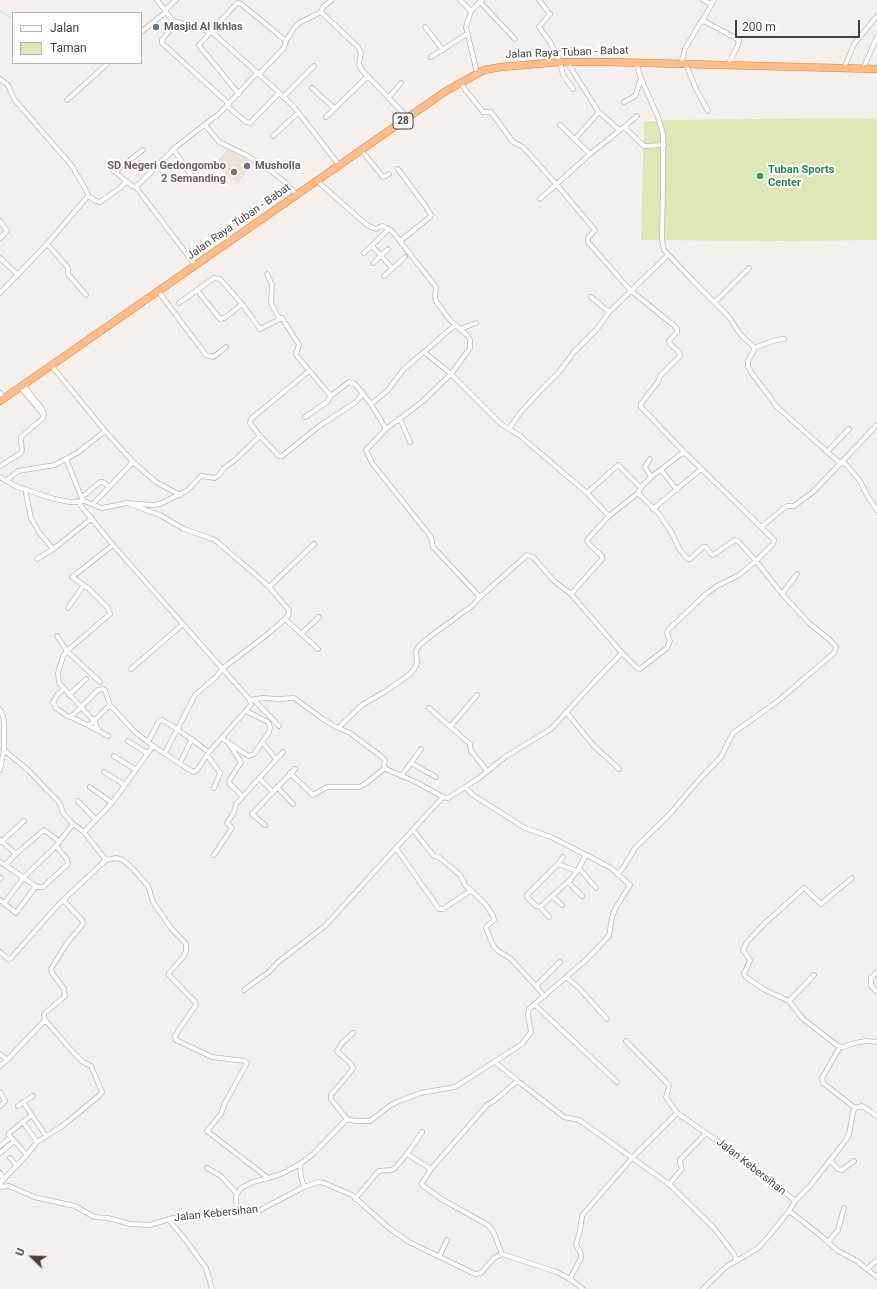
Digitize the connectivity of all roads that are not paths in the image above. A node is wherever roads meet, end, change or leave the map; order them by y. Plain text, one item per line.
1 (157, 0) edge
2 (176, 0) edge
3 (332, 0) edge
4 (460, 0) edge
5 (540, 0) edge
6 (703, 0) edge
7 (481, 1) edge
8 (712, 2) edge
9 (165, 11) junction
10 (471, 11) junction
11 (321, 12) junction
12 (877, 16) edge
13 (221, 21) junction
14 (702, 21) junction
15 (176, 22) junction
16 (229, 27) dead end
17 (425, 27) dead end
18 (142, 31) edge
19 (212, 32) junction
20 (467, 34) junction
21 (877, 37) edge
22 (515, 39) dead end
23 (286, 41) junction
24 (443, 50) junction
25 (431, 57) dead end
26 (563, 62) junction
27 (636, 62) junction
28 (107, 64) edge
29 (684, 64) junction
30 (728, 65) junction
31 (314, 66) dead end
32 (844, 68) junction
33 (863, 69) junction
34 (877, 69) edge
35 (477, 73) junction
36 (258, 74) junction
37 (368, 77) junction
38 (641, 78) junction
39 (0, 79) edge
40 (460, 82) junction
41 (401, 83) dead end
42 (312, 88) dead end
43 (572, 89) dead end
44 (239, 94) junction
45 (281, 95) junction
46 (388, 98) junction
47 (67, 100) dead end
48 (624, 102) dead end
49 (228, 105) junction
50 (335, 109) junction
51 (708, 111) dead end
52 (600, 112) junction
53 (298, 113) junction
54 (637, 116) dead end
55 (326, 117) dead end
56 (408, 118) junction
57 (205, 125) junction
58 (560, 125) dead end
59 (624, 127) junction
60 (619, 130) junction
61 (273, 136) dead end
62 (575, 139) junction
63 (664, 145) junction
64 (173, 149) junction
65 (143, 150) dead end
66 (362, 150) junction
67 (590, 154) junction
68 (339, 166) junction
69 (398, 169) dead end
70 (389, 174) dead end
71 (194, 179) dead end
72 (127, 181) junction
73 (318, 181) junction
74 (556, 184) junction
75 (136, 188) junction
76 (296, 195) junction
77 (88, 196) junction
78 (540, 199) dead end
79 (0, 222) edge
80 (376, 229) junction
81 (389, 229) junction
82 (382, 236) junction
83 (0, 238) edge
84 (400, 241) junction
85 (47, 244) junction
86 (372, 246) junction
87 (388, 249) dead end
88 (364, 253) dead end
89 (668, 255) junction
90 (381, 256) junction
91 (405, 256) dead end
92 (0, 258) edge
93 (373, 263) dead end
94 (195, 265) junction
95 (392, 268) junction
96 (749, 268) dead end
97 (267, 274) dead end
98 (18, 275) junction
99 (384, 276) dead end
100 (197, 290) junction
101 (630, 290) junction
102 (158, 291) junction
103 (0, 294) edge
104 (86, 295) dead end
105 (591, 297) dead end
106 (715, 302) junction
107 (179, 303) dead end
108 (242, 304) junction
109 (609, 312) junction
110 (279, 318) junction
111 (476, 323) dead end
112 (455, 325) junction
113 (460, 329) junction
114 (784, 339) dead end
115 (226, 347) dead end
116 (754, 348) junction
117 (424, 352) junction
118 (51, 365) junction
119 (308, 371) junction
120 (451, 374) junction
121 (21, 386) junction
122 (363, 393) junction
123 (331, 395) junction
124 (1, 397) edge
125 (372, 404) junction
126 (305, 417) dead end
127 (400, 419) junction
128 (877, 425) edge
129 (386, 429) junction
130 (509, 429) junction
131 (849, 429) dead end
132 (105, 431) junction
133 (260, 436) junction
134 (410, 442) dead end
135 (684, 452) junction
136 (827, 452) junction
137 (66, 459) junction
138 (650, 459) dead end
139 (133, 462) junction
140 (842, 463) junction
141 (0, 466) edge
142 (701, 469) junction
143 (661, 470) junction
144 (0, 477) edge
145 (651, 477) junction
146 (6, 481) junction
147 (109, 487) junction
148 (641, 488) junction
149 (25, 489) junction
150 (677, 490) junction
151 (587, 493) junction
152 (638, 493) junction
153 (180, 495) junction
154 (82, 499) junction
155 (77, 501) junction
156 (127, 503) junction
157 (93, 504) junction
158 (653, 509) junction
159 (877, 510) edge
160 (609, 516) junction
161 (92, 518) junction
162 (761, 527) junction
163 (314, 544) dead end
164 (113, 545) junction
165 (53, 549) junction
166 (37, 559) dead end
167 (756, 561) junction
168 (798, 574) dead end
169 (84, 585) junction
170 (269, 587) junction
171 (570, 594) junction
172 (782, 594) junction
173 (480, 597) junction
174 (68, 608) dead end
175 (319, 617) dead end
176 (285, 619) junction
177 (182, 624) junction
178 (302, 633) junction
179 (57, 636) dead end
180 (318, 649) dead end
181 (67, 651) junction
182 (622, 653) junction
183 (131, 669) dead end
184 (222, 669) junction
185 (86, 679) dead end
186 (100, 682) dead end
187 (64, 689) junction
188 (69, 695) junction
189 (477, 695) dead end
190 (252, 700) junction
191 (110, 705) junction
192 (81, 706) junction
193 (429, 708) dead end
194 (0, 710) edge
195 (246, 711) junction
196 (566, 712) junction
197 (71, 717) junction
198 (94, 721) junction
199 (89, 725) junction
200 (279, 726) dead end
201 (450, 727) junction
202 (338, 728) junction
203 (177, 729) junction
204 (99, 730) junction
205 (108, 736) dead end
206 (222, 738) junction
207 (192, 739) junction
208 (128, 741) dead end
209 (148, 742) junction
210 (262, 742) junction
211 (229, 743) junction
212 (153, 746) junction
213 (421, 749) dead end
214 (4, 750) junction
215 (283, 752) dead end
216 (147, 753) junction
217 (165, 753) junction
218 (208, 753) junction
219 (114, 756) dead end
220 (276, 759) junction
221 (180, 763) junction
222 (411, 763) junction
223 (385, 768) junction
224 (295, 769) dead end
225 (619, 769) dead end
226 (0, 770) edge
227 (136, 770) junction
228 (487, 771) junction
229 (104, 772) dead end
230 (290, 773) junction
231 (401, 776) junction
232 (436, 777) dead end
233 (259, 778) junction
234 (125, 785) junction
235 (90, 787) dead end
236 (277, 787) junction
237 (465, 787) junction
238 (214, 788) dead end
239 (273, 792) junction
240 (242, 796) junction
241 (443, 797) junction
242 (78, 801) dead end
243 (112, 803) junction
244 (293, 804) dead end
245 (96, 820) junction
246 (24, 821) dead end
247 (73, 824) junction
248 (264, 825) dead end
249 (413, 830) junction
250 (84, 832) junction
251 (1, 841) edge
252 (60, 842) junction
253 (56, 846) junction
254 (396, 848) junction
255 (16, 854) junction
256 (214, 855) dead end
257 (586, 855) junction
258 (563, 857) dead end
259 (106, 860) junction
260 (0, 862) edge
261 (558, 864) junction
262 (6, 865) junction
263 (578, 870) junction
264 (617, 874) junction
265 (23, 878) junction
266 (852, 878) dead end
267 (568, 882) junction
268 (36, 886) junction
269 (596, 888) dead end
270 (472, 891) junction
271 (552, 896) junction
272 (582, 896) dead end
273 (0, 900) edge
274 (63, 900) junction
275 (4, 904) junction
276 (562, 905) dead end
277 (540, 907) junction
278 (549, 916) dead end
279 (0, 952) edge
280 (560, 962) dead end
281 (877, 972) edge
282 (814, 975) dead end
283 (566, 977) junction
284 (536, 986) junction
285 (244, 990) dead end
286 (877, 992) edge
287 (544, 996) junction
288 (788, 1002) junction
289 (534, 1004) junction
290 (607, 1019) dead end
291 (45, 1020) junction
292 (352, 1033) dead end
293 (626, 1041) dead end
294 (877, 1042) edge
295 (840, 1047) junction
296 (0, 1054) edge
297 (7, 1060) junction
298 (495, 1062) junction
299 (0, 1066) edge
300 (519, 1082) junction
301 (618, 1082) dead end
302 (0, 1092) edge
303 (32, 1096) dead end
304 (23, 1102) junction
305 (0, 1106) edge
306 (18, 1106) dead end
307 (855, 1108) junction
308 (678, 1112) junction
309 (32, 1115) junction
310 (877, 1116) edge
311 (347, 1119) junction
312 (23, 1122) junction
313 (422, 1132) dead end
314 (706, 1133) junction
315 (46, 1136) junction
316 (10, 1137) junction
317 (14, 1141) junction
318 (37, 1142) junction
319 (0, 1146) edge
320 (0, 1153) edge
321 (407, 1154) junction
322 (27, 1155) junction
323 (10, 1158) dead end
324 (632, 1158) junction
325 (830, 1160) junction
326 (854, 1161) dead end
327 (300, 1164) junction
328 (17, 1166) junction
329 (207, 1168) dead end
330 (431, 1169) junction
331 (0, 1174) edge
332 (268, 1178) junction
333 (3, 1180) junction
334 (669, 1184) junction
335 (0, 1186) edge
336 (304, 1187) junction
337 (237, 1194) junction
338 (355, 1198) junction
339 (795, 1201) junction
340 (844, 1208) dead end
341 (237, 1212) junction
342 (789, 1212) junction
343 (168, 1219) junction
344 (447, 1240) dead end
345 (828, 1242) junction
346 (502, 1254) junction
347 (440, 1257) junction
348 (736, 1260) junction
349 (877, 1260) edge
350 (867, 1269) junction
351 (877, 1277) edge
352 (570, 1279) junction
353 (212, 1289) edge
354 (583, 1289) edge
355 (703, 1289) edge

1 - 9 street
2 - 9 street
3 - 11 street
4 - 10 street
5 - 26 street
6 - 8 street
7 - 10 street
7 - 22 street
8 - 14 street
9 - 15 street
9 - 18 street
10 - 20 street
11 - 23 street
11 - 37 street
12 - 32 street
13 - 16 street
13 - 19 street
13 - 23 street
14 - 29 street
14 - 30 street
15 - 19 street
15 - 49 street
17 - 24 street
19 - 36 street
19 - 44 street
20 - 24 street
20 - 35 street
21 - 33 street
23 - 36 street
24 - 25 street
26 - 27 highway, Jalan Raya Tuban - Babat / 28
26 - 35 highway, Jalan Raya Tuban - Babat / 28
26 - 43 street
26 - 52 street
27 - 29 highway, Jalan Raya Tuban - Babat / 28
27 - 38 street
28 - 47 street
29 - 30 highway, Jalan Raya Tuban - Babat / 28
29 - 51 street
30 - 32 highway, Jalan Raya Tuban - Babat / 28
31 - 45 street
32 - 33 highway, Jalan Raya Tuban - Babat / 28
33 - 34 highway, Jalan Raya Tuban - Babat / 28
35 - 40 highway, Jalan Raya Tuban - Babat / 28
36 - 44 street
36 - 45 street
37 - 46 street
37 - 50 street
38 - 48 street
38 - 63 street
39 - 77 street
40 - 56 highway, Jalan Raya Tuban - Babat / 28
40 - 74 street
41 - 46 street
42 - 50 street
44 - 49 street
45 - 49 street
45 - 53 street
46 - 56 street
49 - 57 street
50 - 55 street
52 - 60 street
52 - 62 street
53 - 61 street
53 - 68 street
54 - 59 street
56 - 66 highway, Jalan Raya Tuban - Babat / 28
57 - 64 street
57 - 76 street
58 - 62 street
59 - 60 street
59 - 63 street
60 - 67 street
62 - 67 street
63 - 89 street
64 - 71 street
64 - 75 street
65 - 72 street
66 - 68 highway, Jalan Raya Tuban - Babat / 28
66 - 70 street
67 - 74 street
68 - 73 highway, Jalan Raya Tuban - Babat / 28
69 - 84 street
72 - 75 street
72 - 77 street
73 - 76 highway, Jalan Raya Tuban - Babat / 28
73 - 80 street
74 - 78 street
74 - 101 street
75 - 94 street
76 - 94 highway, Jalan Raya Tuban - Babat / 28
77 - 85 street
79 - 83 street
80 - 81 street
80 - 82 street
81 - 82 street
81 - 84 street
82 - 86 street
84 - 112 street
85 - 98 street
85 - 104 street
86 - 88 street
86 - 90 street
87 - 90 street
89 - 101 street
89 - 106 street
90 - 93 street
90 - 95 street
91 - 95 street
92 - 98 street
94 - 102 highway, Jalan Raya Tuban - Babat / 28
95 - 99 street
96 - 106 street
97 - 110 street
98 - 103 street
100 - 107 street
100 - 108 street
100 - 108 street
101 - 109 street
101 - 135 street
102 - 115 street
102 - 118 highway, Jalan Raya Tuban - Babat / 28
105 - 109 street
106 - 116 street
108 - 110 street
109 - 130 street
110 - 119 street
111 - 113 street
112 - 113 street
112 - 117 street
113 - 120 street
114 - 116 street
116 - 136 street
117 - 120 street
117 - 125 street
118 - 121 highway, Jalan Raya Tuban - Babat / 28
118 - 132 street
119 - 123 street
119 - 133 street
120 - 127 street
120 - 130 street
121 - 124 highway, Jalan Raya Tuban - Babat / 28
121 - 141 street
122 - 123 street
122 - 125 street
122 - 133 street
123 - 126 street
125 - 129 street
127 - 129 street
127 - 134 street
128 - 140 street
129 - 173 street
130 - 151 street
131 - 136 street
132 - 137 street
132 - 139 street
133 - 153 street
135 - 142 street
135 - 143 street
136 - 140 street
137 - 146 street
137 - 154 street
138 - 145 street
139 - 147 street
139 - 153 street
140 - 159 street
140 - 162 street
142 - 150 street
142 - 162 street
143 - 145 street
143 - 150 street
144 - 146 street
145 - 148 street
146 - 149 street
147 - 154 street
147 - 157 street
148 - 151 street
148 - 152 street
149 - 155 street
149 - 165 street
150 - 158 street
151 - 160 street
152 - 158 street
152 - 160 street
153 - 156 street
154 - 155 street
154 - 157 street
155 - 161 street
156 - 157 street
156 - 170 street
158 - 167 street
160 - 171 street
161 - 164 street
161 - 165 street
162 - 167 street
163 - 170 street
164 - 169 street
164 - 177 street
165 - 166 street
167 - 172 street
167 - 182 street
168 - 172 street
169 - 174 street
169 - 181 street
170 - 176 street
171 - 173 street
171 - 182 street
172 - 264 street
173 - 202 street
175 - 178 street
176 - 178 street
176 - 184 street
177 - 183 street
177 - 184 street
178 - 180 street
179 - 181 street
181 - 186 street
181 - 187 street
182 - 196 street
184 - 190 street
184 - 203 street
185 - 188 street
187 - 188 street
187 - 197 street
188 - 192 street
189 - 201 street
190 - 195 street
190 - 200 street
190 - 202 street
191 - 192 street
191 - 198 street
191 - 209 street
192 - 197 street
192 - 198 street
193 - 201 street
194 - 214 street
195 - 206 street
195 - 210 street
196 - 225 street
196 - 228 street
197 - 199 street
198 - 199 street
198 - 204 street
199 - 204 street
201 - 228 street
202 - 223 street
203 - 207 street
203 - 209 street
203 - 217 street
204 - 205 street
206 - 211 street
206 - 218 street
207 - 218 street
207 - 221 street
208 - 216 street
209 - 212 street
210 - 211 street
210 - 220 street
211 - 240 street
212 - 216 street
212 - 217 street
213 - 222 street
214 - 226 street
214 - 247 street
215 - 220 street
216 - 227 street
217 - 221 street
218 - 221 street
218 - 238 street
219 - 227 street
220 - 233 street
222 - 231 street
222 - 232 street
223 - 230 street
223 - 231 street
224 - 230 street
227 - 234 street
228 - 237 street
229 - 234 street
230 - 236 street
231 - 241 street
233 - 239 street
233 - 240 street
234 - 243 street
235 - 243 street
236 - 239 street
236 - 244 street
237 - 241 street
237 - 257 street
239 - 248 street
240 - 256 street
241 - 249 street
242 - 245 street
243 - 245 street
245 - 250 street
246 - 251 street
247 - 250 street
247 - 252 street
249 - 254 street
249 - 270 street
250 - 259 street
251 - 255 street
252 - 253 street
252 - 255 street
253 - 265 street
253 - 268 street
254 - 270 street
254 - 285 street
255 - 262 street
257 - 263 street
257 - 264 street
258 - 261 street
259 - 274 street
259 - 332 street
260 - 262 street
261 - 263 street
261 - 277 street
262 - 265 street
263 - 267 street
263 - 269 street
264 - 283 street
265 - 268 street
265 - 275 street
266 - 288 street
267 - 271 street
267 - 272 street
268 - 275 street
270 - 284 street
271 - 276 street
271 - 277 street
273 - 275 street
274 - 279 street
274 - 291 street
277 - 278 street
280 - 284 street
281 - 286 street
282 - 288 street
283 - 287 street
283 - 290 street
284 - 287 street
287 - 289 street
288 - 295 street
289 - 298 street
289 - 301 street
291 - 297 street
291 - 315 street
292 - 311 street
293 - 308 street, Jalan Kebersihan
294 - 295 street
295 - 307 street
296 - 297 street
297 - 299 street
298 - 300 street
298 - 311 street
300 - 324 street
300 - 330 street
302 - 305 street
303 - 304 street
304 - 306 street
304 - 309 street
307 - 310 street
307 - 325 street
308 - 314 street, Jalan Kebersihan
308 - 324 street
309 - 312 street
309 - 315 street
311 - 327 street
312 - 316 street
312 - 318 street
313 - 321 street
314 - 334 street
314 - 339 street, Jalan Kebersihan
315 - 318 street
316 - 317 street
316 - 319 street
317 - 320 street
317 - 322 street
318 - 322 street
321 - 330 street
321 - 338 street
322 - 328 street
323 - 328 street
324 - 334 street
324 - 352 street
325 - 326 street
325 - 339 street
327 - 332 street
327 - 336 street
328 - 333 street
329 - 337 street
330 - 346 street
331 - 333 street
332 - 337 street
333 - 335 street
334 - 348 street
335 - 343 street, Jalan Kebersihan
336 - 338 street, Jalan Kebersihan
336 - 341 street, Jalan Kebersihan
337 - 341 street
338 - 347 street, Jalan Kebersihan
339 - 342 street, Jalan Kebersihan
340 - 345 street
341 - 343 street, Jalan Kebersihan
342 - 345 street
342 - 348 street, Jalan Kebersihan
343 - 353 street
344 - 347 street
345 - 350 street
346 - 347 street, Jalan Kebersihan
346 - 352 street
348 - 355 street, Jalan Kebersihan
349 - 350 street
350 - 351 street
352 - 354 street

